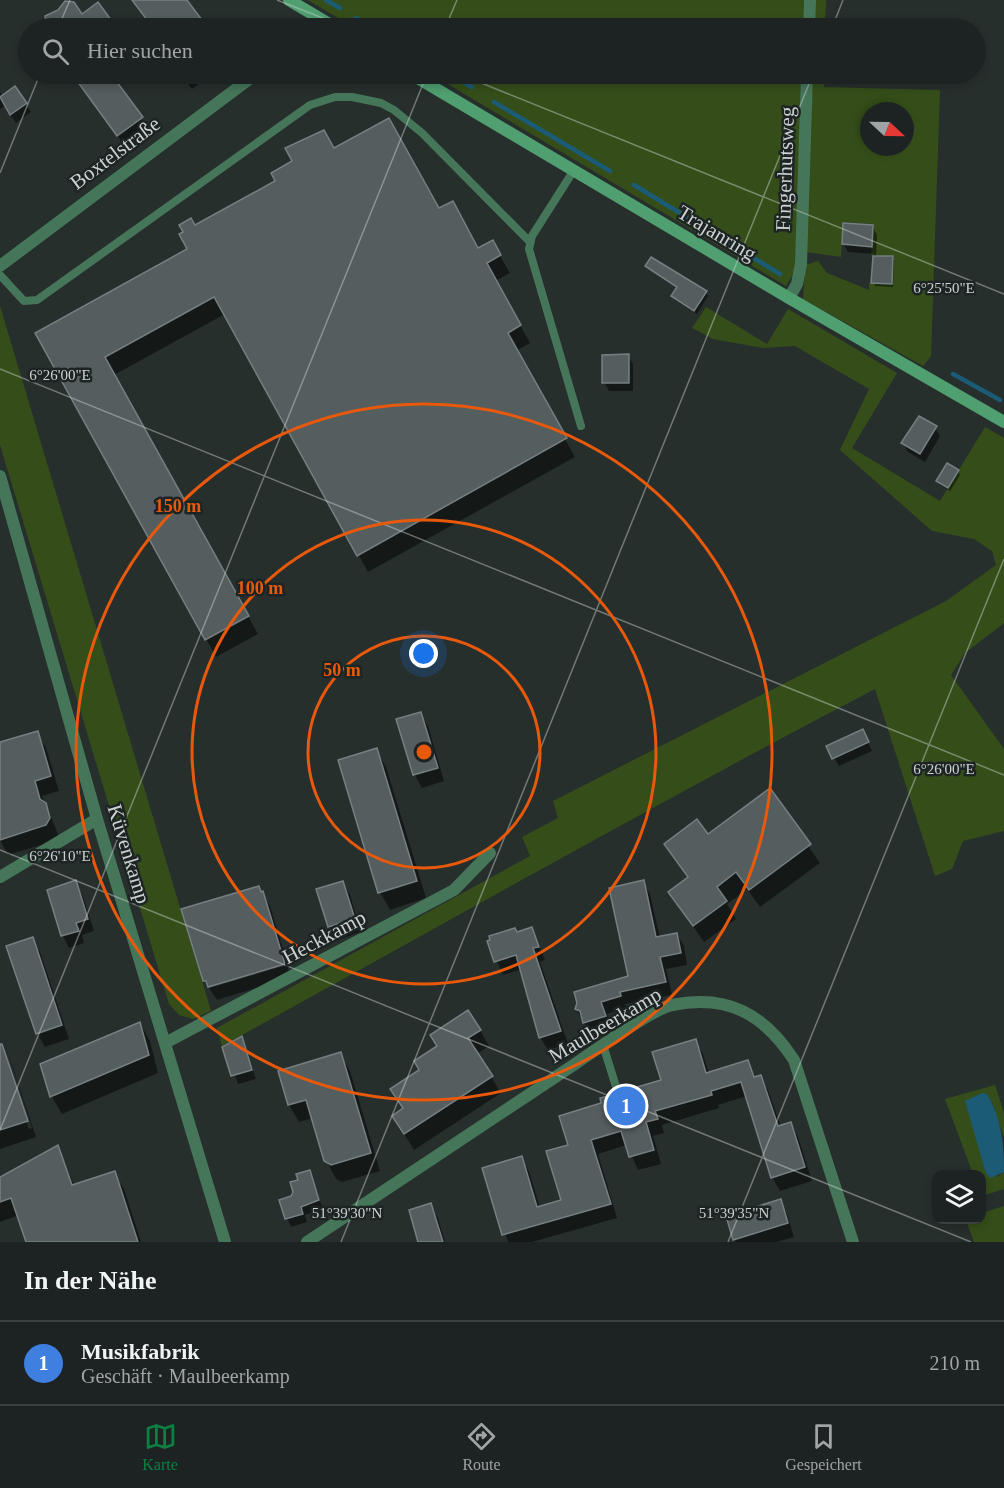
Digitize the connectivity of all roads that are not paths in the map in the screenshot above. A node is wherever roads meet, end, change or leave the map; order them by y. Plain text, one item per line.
1 (289, 0) edge
2 (810, 0) edge
3 (316, 17) edge
4 (809, 18) edge
5 (242, 84) edge
6 (428, 84) edge
7 (807, 84) edge
8 (574, 170) junction
9 (530, 242) junction
10 (0, 266) edge
11 (0, 275) edge
12 (789, 298) junction
13 (1004, 422) edge
14 (581, 426) dead end
15 (0, 476) edge
16 (97, 819) junction
17 (490, 853) dead end
18 (0, 877) edge
19 (167, 1042) junction
20 (603, 1045) junction
21 (618, 1093) dead end
22 (225, 1242) edge
23 (307, 1242) edge
24 (853, 1242) edge

1 - 3 main road
2 - 4 street
5 - 10 street, Boxtelstraße
6 - 8 main road, Trajanring
7 - 12 street, Fingerhutsweg
8 - 9 lane
8 - 12 main road, Trajanring
9 - 11 lane
9 - 14 lane
12 - 13 main road, Trajanring
15 - 16 street, Küvenkamp
16 - 18 street
16 - 19 street, Küvenkamp
17 - 19 street, Heckkamp
19 - 22 street, Küvenkamp
20 - 21 lane
20 - 23 street, Maulbeerkamp
20 - 24 street, Maulbeerkamp

